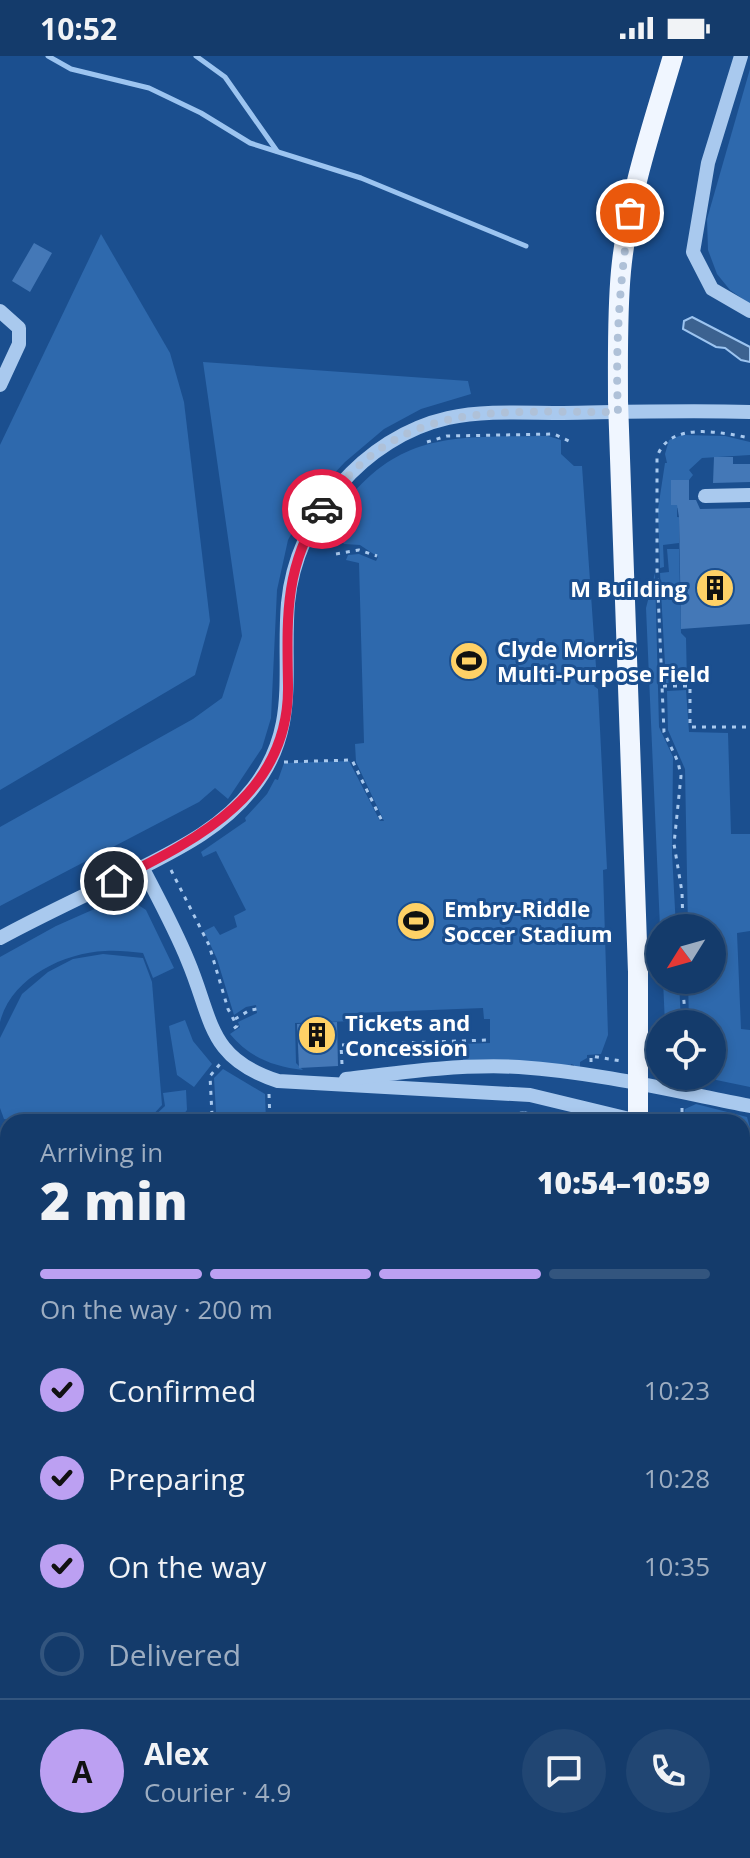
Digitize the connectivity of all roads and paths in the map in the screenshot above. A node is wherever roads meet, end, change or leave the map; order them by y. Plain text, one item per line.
1 (673, 56) edge
2 (741, 56) edge
3 (0, 311) edge
4 (750, 311) edge
5 (0, 385) edge
6 (618, 412) junction
7 (750, 412) edge
8 (750, 438) edge
9 (571, 442) dead end
10 (423, 443) dead end
11 (750, 495) edge
12 (705, 496) dead end
13 (336, 554) dead end
14 (377, 556) dead end
15 (663, 686) junction
16 (750, 727) edge
17 (286, 752) dead end
18 (382, 821) dead end
19 (145, 874) junction
20 (117, 892) dead end
21 (124, 893) junction
22 (147, 903) dead end
23 (683, 914) edge
24 (0, 938) edge
25 (257, 1009) dead end
26 (234, 1020) junction
27 (227, 1033) dead end
28 (489, 1040) dead end
29 (221, 1061) dead end
30 (342, 1069) dead end
31 (310, 1083) junction
32 (638, 1084) junction
33 (266, 1088) dead end
34 (750, 1106) edge
35 (525, 1113) joint
36 (212, 1114) edge
37 (270, 1114) edge
38 (499, 1114) edge
39 (530, 1114) edge
40 (607, 1114) edge
41 (640, 1114) edge

1 - 6 main road
2 - 4 street
3 - 5 street
6 - 7 street
6 - 19 street
6 - 32 main road
8 - 15 path
9 - 10 path
11 - 12 street
13 - 14 path
15 - 16 path
15 - 23 path
17 - 18 path
19 - 21 path
19 - 24 street
19 - 26 path
19 - 31 street
20 - 21 path
21 - 22 path
25 - 26 path
26 - 27 path
28 - 30 path
29 - 36 path
31 - 32 street
31 - 40 street
32 - 34 street
32 - 41 main road
33 - 37 path
35 - 38 path
35 - 39 path

